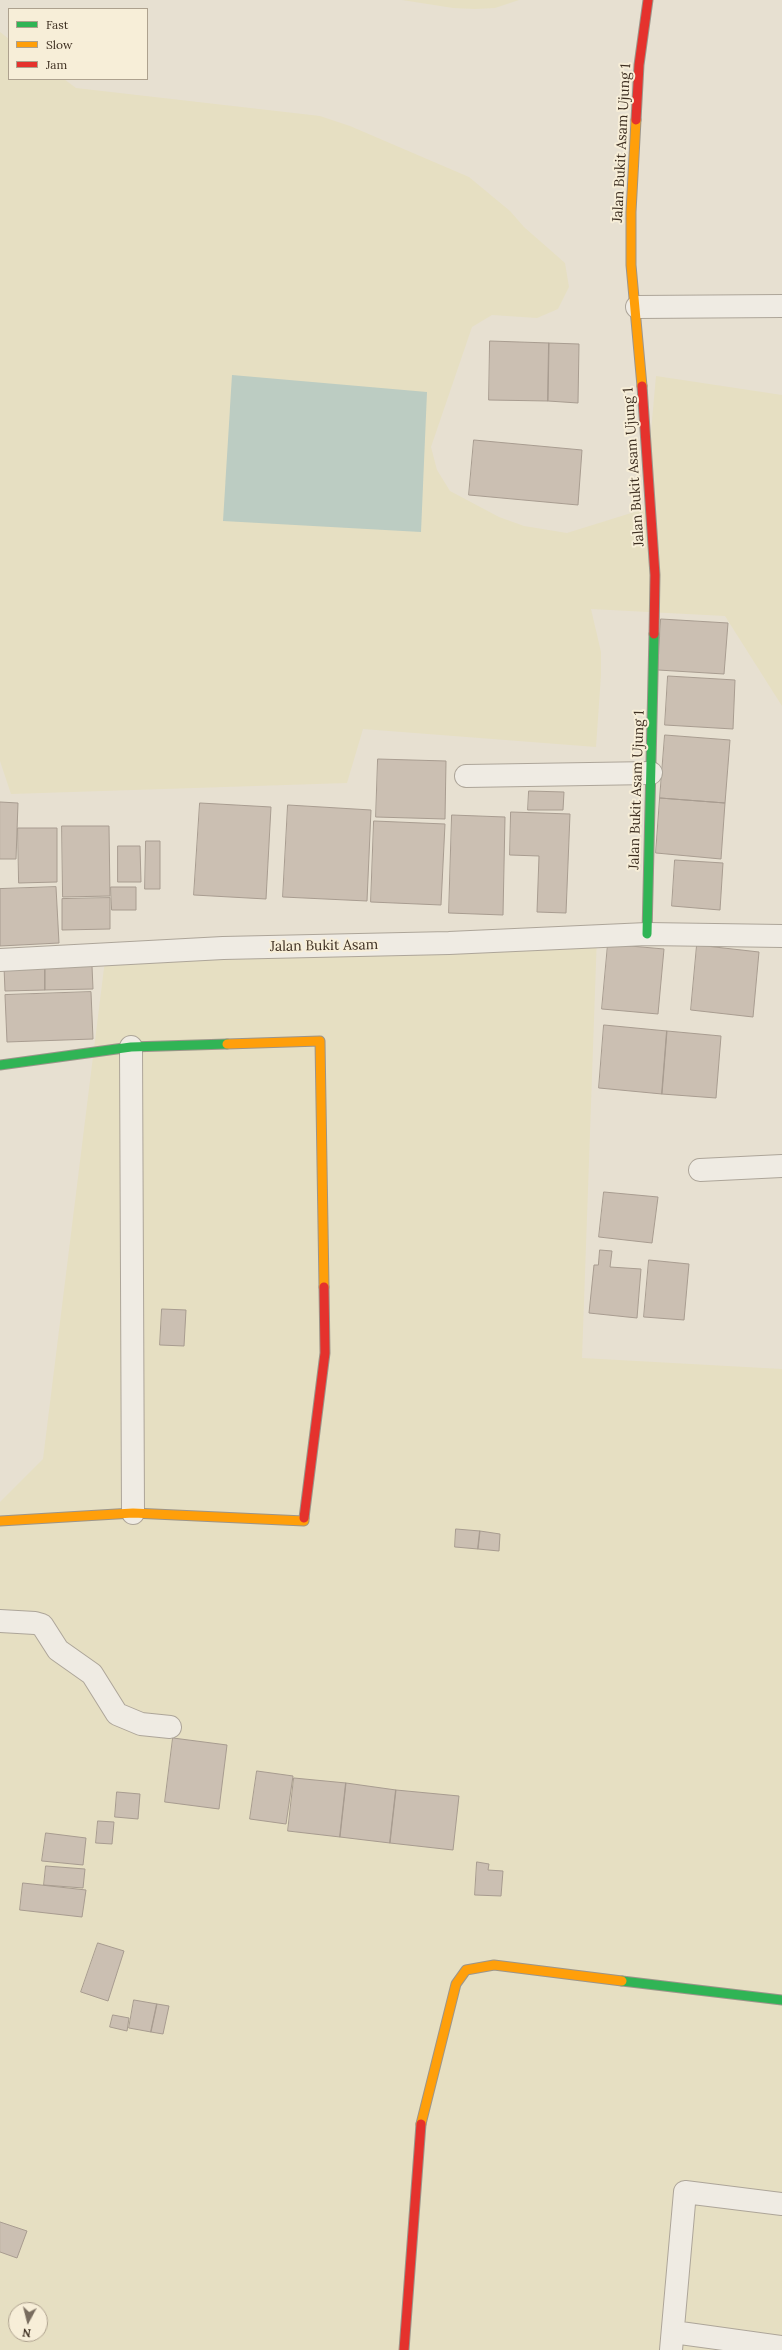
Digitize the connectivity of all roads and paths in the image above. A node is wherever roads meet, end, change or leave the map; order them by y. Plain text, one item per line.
1 (648, 0) edge
2 (782, 306) edge
3 (637, 307) junction
4 (651, 773) junction
5 (466, 776) dead end
6 (647, 934) junction
7 (782, 936) edge
8 (0, 960) edge
9 (131, 1047) junction
10 (0, 1065) edge
11 (782, 1166) edge
12 (700, 1170) dead end
13 (132, 1513) junction
14 (0, 1521) edge
15 (0, 1621) edge
16 (170, 1727) dead end
17 (782, 2000) edge
18 (782, 2204) edge
19 (672, 2341) edge
20 (782, 2348) edge
21 (404, 2350) edge

1 - 3 street, Jalan Bukit Asam Ujung 1
2 - 3 street
3 - 4 street, Jalan Bukit Asam Ujung 1
4 - 5 street
4 - 6 street, Jalan Bukit Asam Ujung 1
6 - 7 street, Jalan Bukit Asam
6 - 8 street, Jalan Bukit Asam
9 - 10 street
9 - 13 street
9 - 13 street
11 - 12 street
13 - 14 street
15 - 16 street
17 - 21 street
18 - 19 street
19 - 20 street

